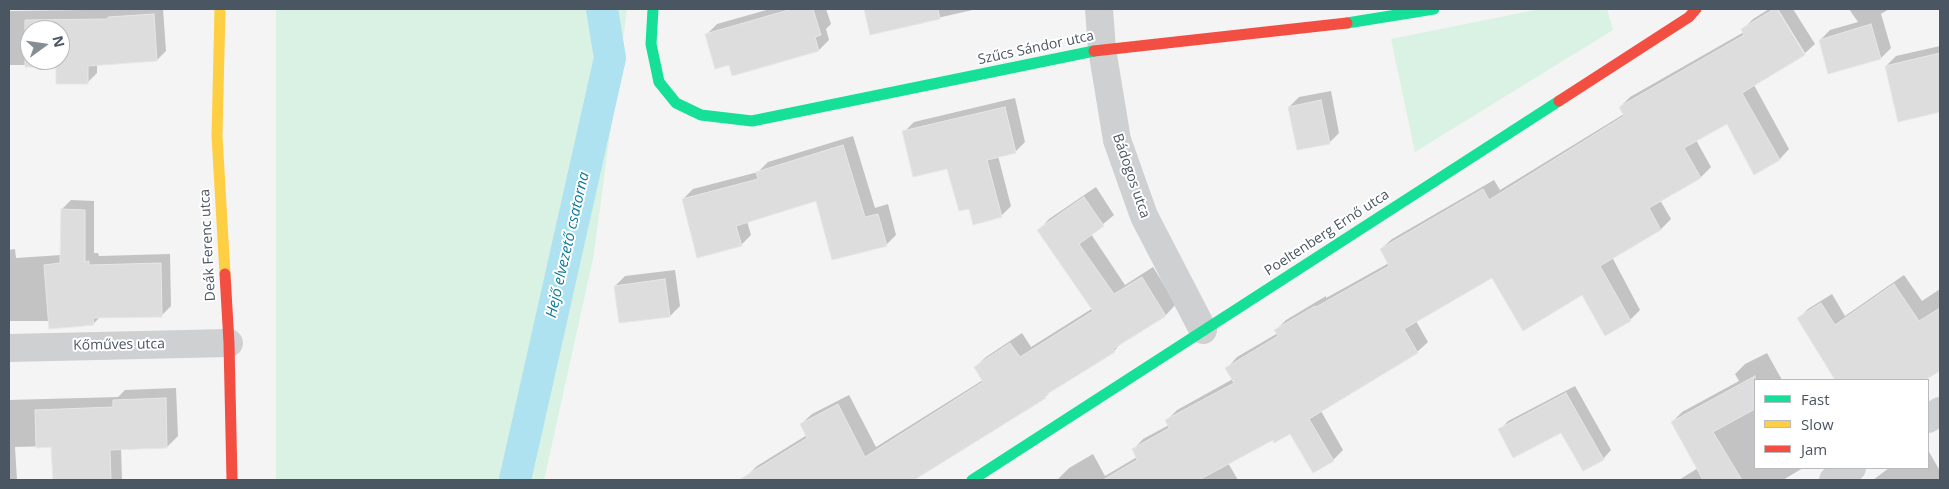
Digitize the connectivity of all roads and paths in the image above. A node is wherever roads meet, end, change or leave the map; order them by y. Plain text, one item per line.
1 (220, 9) edge
2 (652, 9) edge
3 (1099, 9) edge
4 (1434, 9) edge
5 (1696, 9) edge
6 (1102, 49) junction
7 (1204, 330) junction
8 (229, 343) junction
9 (9, 348) edge
10 (1940, 411) edge
11 (1929, 418) edge
12 (1850, 469) edge
13 (232, 480) edge
14 (972, 480) edge
15 (1833, 480) edge

1 - 8 street, Deák Ferenc utca
2 - 6 street, Szűcs Sándor utca
3 - 6 street, Bádogos utca
4 - 6 street, Szűcs Sándor utca
5 - 7 street, Poeltenberg Ernő utca
6 - 7 street, Bádogos utca
7 - 14 street, Poeltenberg Ernő utca
8 - 9 street, Kőműves utca
8 - 13 street, Deák Ferenc utca
10 - 11 street
12 - 15 street

